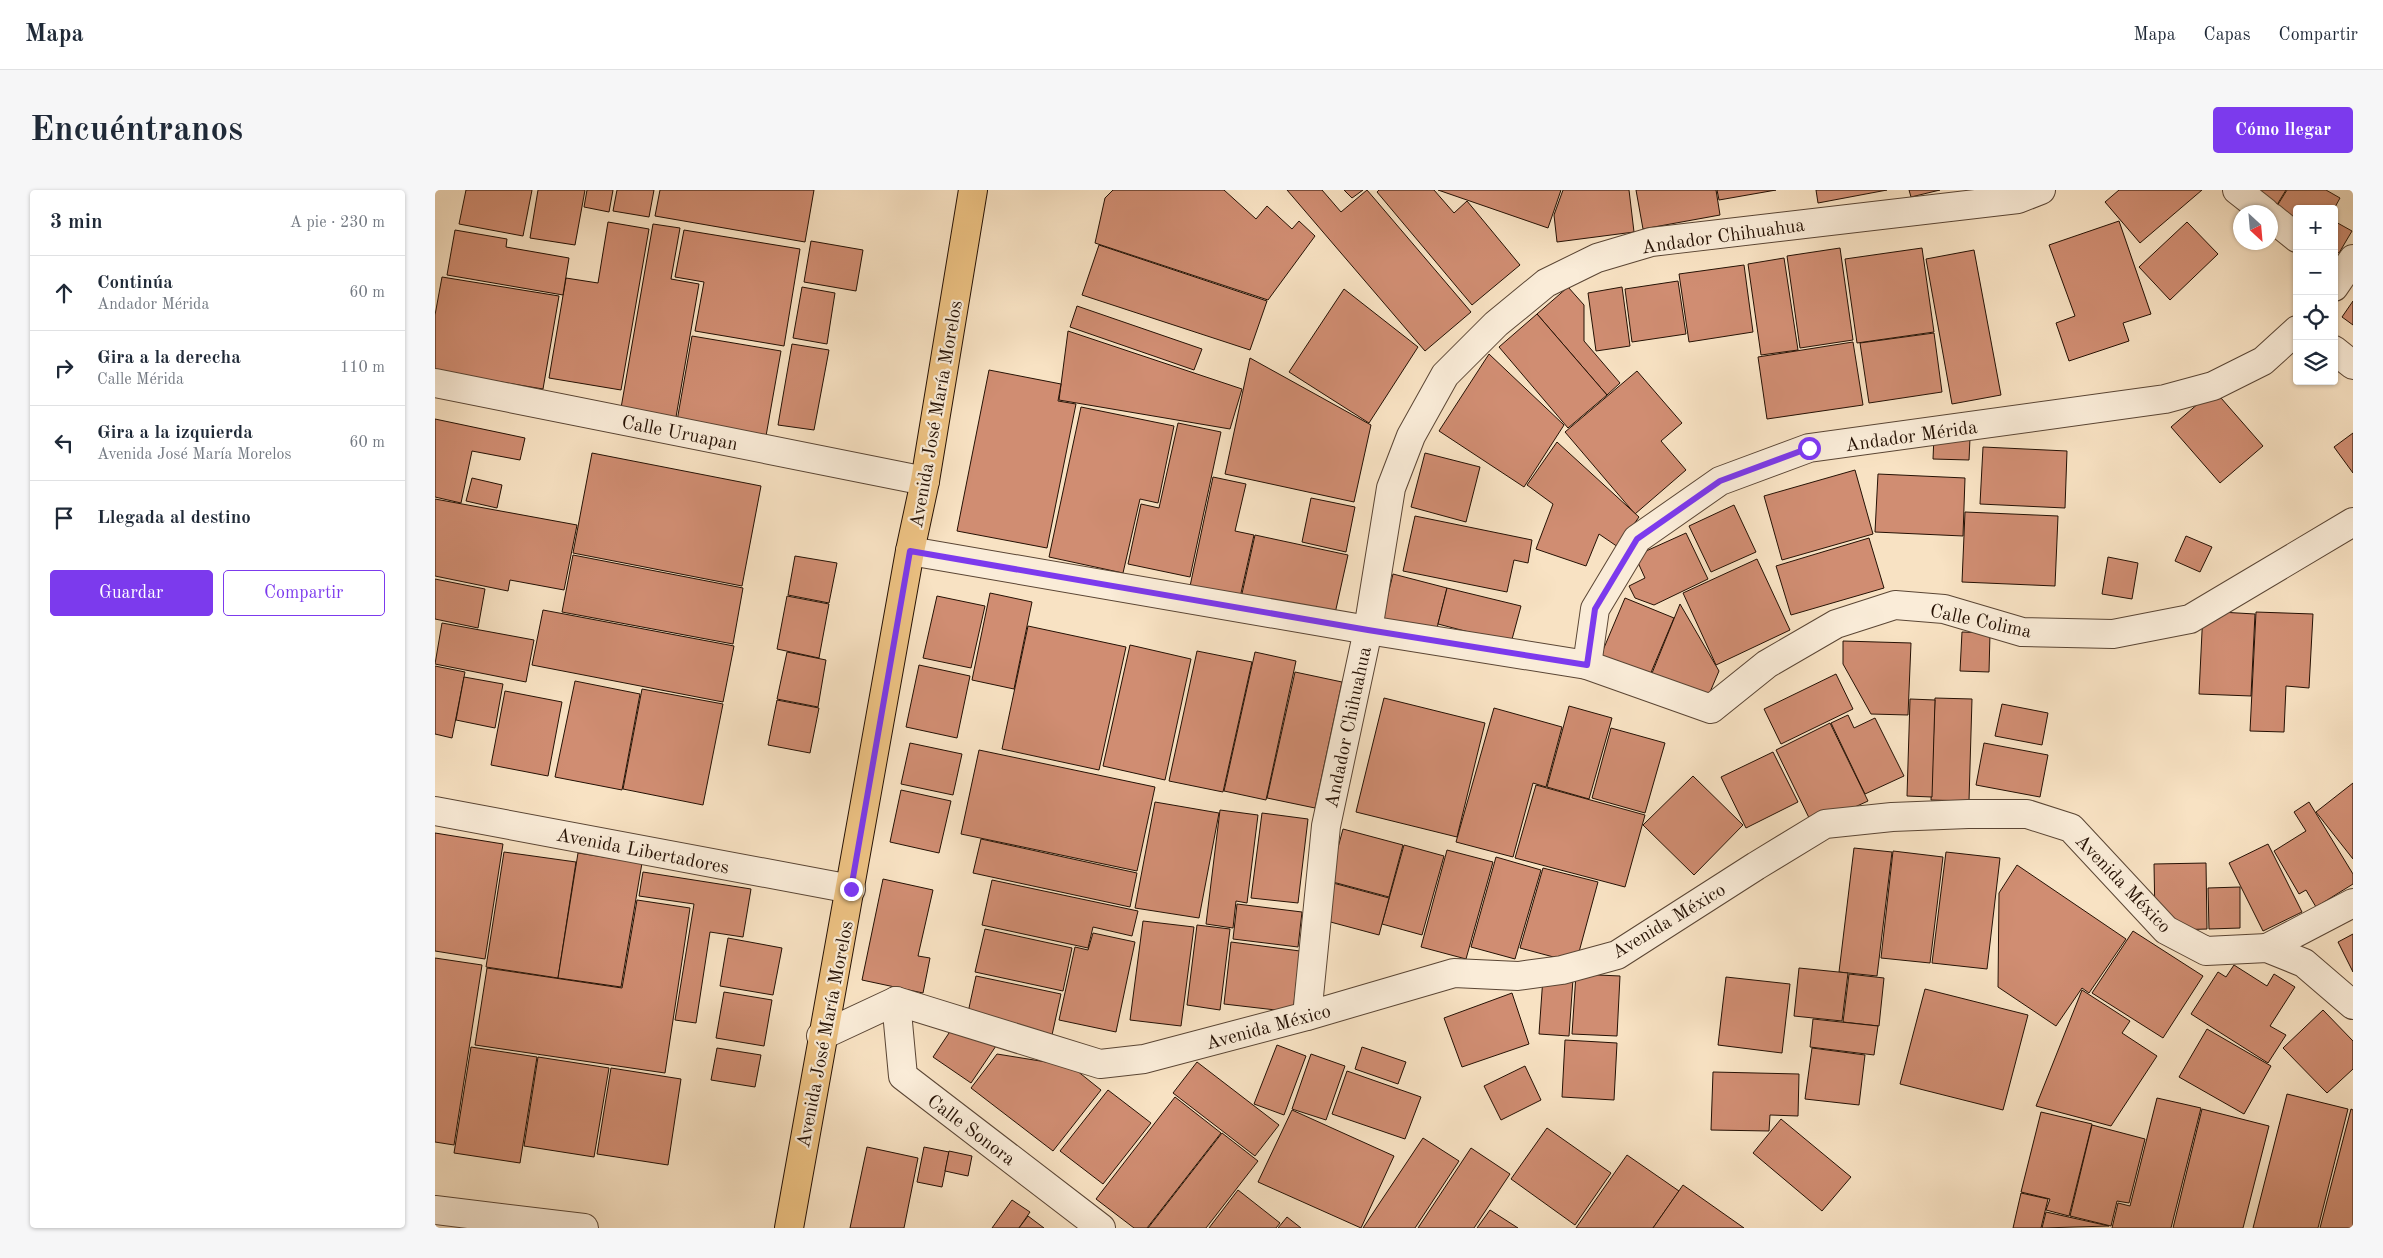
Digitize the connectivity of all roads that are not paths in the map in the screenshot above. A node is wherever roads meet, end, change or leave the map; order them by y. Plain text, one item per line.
1 (973, 190) edge
2 (2041, 190) edge
3 (2237, 190) edge
4 (2256, 205) edge
5 (2278, 223) edge
6 (2293, 235) edge
7 (2293, 334) edge
8 (2338, 353) edge
9 (2353, 365) edge
10 (435, 383) edge
11 (925, 481) junction
12 (2353, 522) edge
13 (910, 551) junction
14 (1368, 630) junction
15 (1587, 665) junction
16 (435, 811) edge
17 (851, 889) junction
18 (2353, 903) edge
19 (2267, 948) junction
20 (896, 1001) junction
21 (2353, 1004) edge
22 (1307, 1016) junction
23 (821, 1036) junction
24 (435, 1210) edge
25 (585, 1228) edge
26 (789, 1228) edge
27 (1101, 1228) edge

1 - 11 main road, Avenida José María Morelos
2 - 14 street, Andador Chihuahua
3 - 4 street
5 - 6 street
7 - 15 street, Andador Mérida
8 - 9 street
10 - 11 street, Calle Uruapan
11 - 13 main road, Avenida José María Morelos
12 - 15 street, Calle Colima
13 - 14 street
13 - 17 main road, Avenida José María Morelos
14 - 15 street
14 - 22 street, Andador Chihuahua
16 - 17 street, Avenida Libertadores
17 - 23 main road, Avenida José María Morelos
18 - 19 street
19 - 21 street
19 - 22 street, Avenida México
20 - 22 street, Avenida México
20 - 23 street
20 - 27 street, Calle Sonora
23 - 26 main road, Avenida José María Morelos
24 - 25 street

